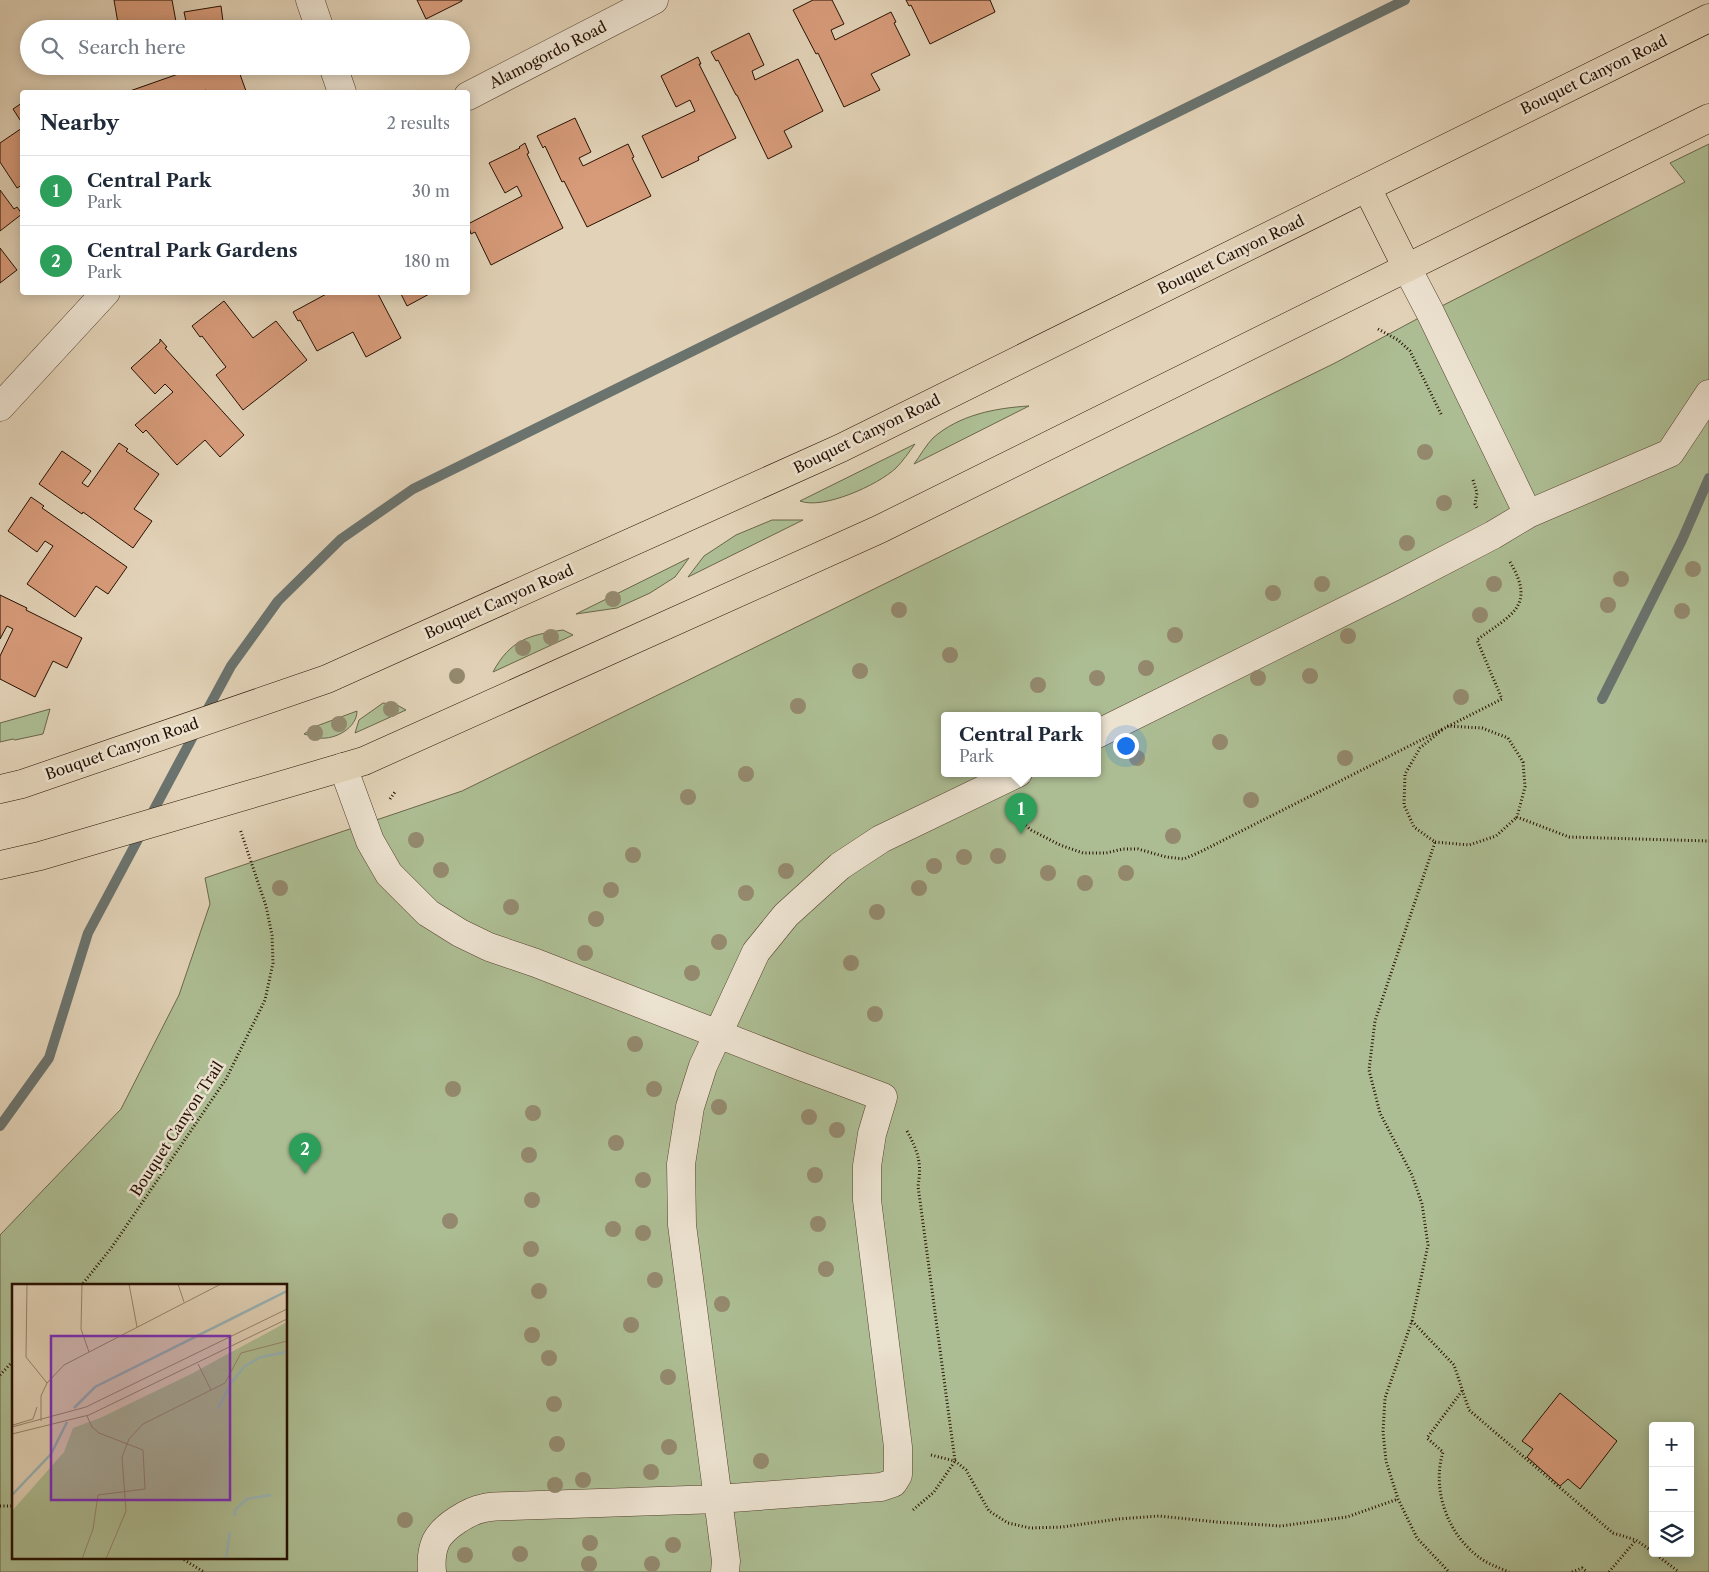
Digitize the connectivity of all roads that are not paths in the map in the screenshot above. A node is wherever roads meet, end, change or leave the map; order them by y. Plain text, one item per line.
1 (310, 0) edge
2 (654, 0) edge
3 (1709, 18) edge
4 (317, 20) edge
5 (336, 75) edge
6 (341, 90) edge
7 (470, 95) edge
8 (1709, 118) edge
9 (1367, 188) junction
10 (1407, 268) junction
11 (103, 295) edge
12 (1709, 394) edge
13 (0, 407) edge
14 (1528, 514) junction
15 (1101, 732) edge
16 (343, 767) junction
17 (1010, 777) edge
18 (11, 786) edge
19 (0, 865) edge
20 (718, 1035) junction
21 (718, 1499) junction
22 (432, 1572) edge
23 (725, 1572) edge

1 - 4 street
2 - 7 street, Alamogordo Road
3 - 9 main road, Bouquet Canyon Road
5 - 6 street
8 - 10 main road
9 - 10 main road
9 - 18 main road, Bouquet Canyon Road
10 - 14 street
10 - 16 main road
11 - 13 street
12 - 14 street
14 - 15 street
16 - 19 main road
16 - 20 street
17 - 20 street
20 - 21 street
20 - 21 street
21 - 22 street
21 - 23 street

